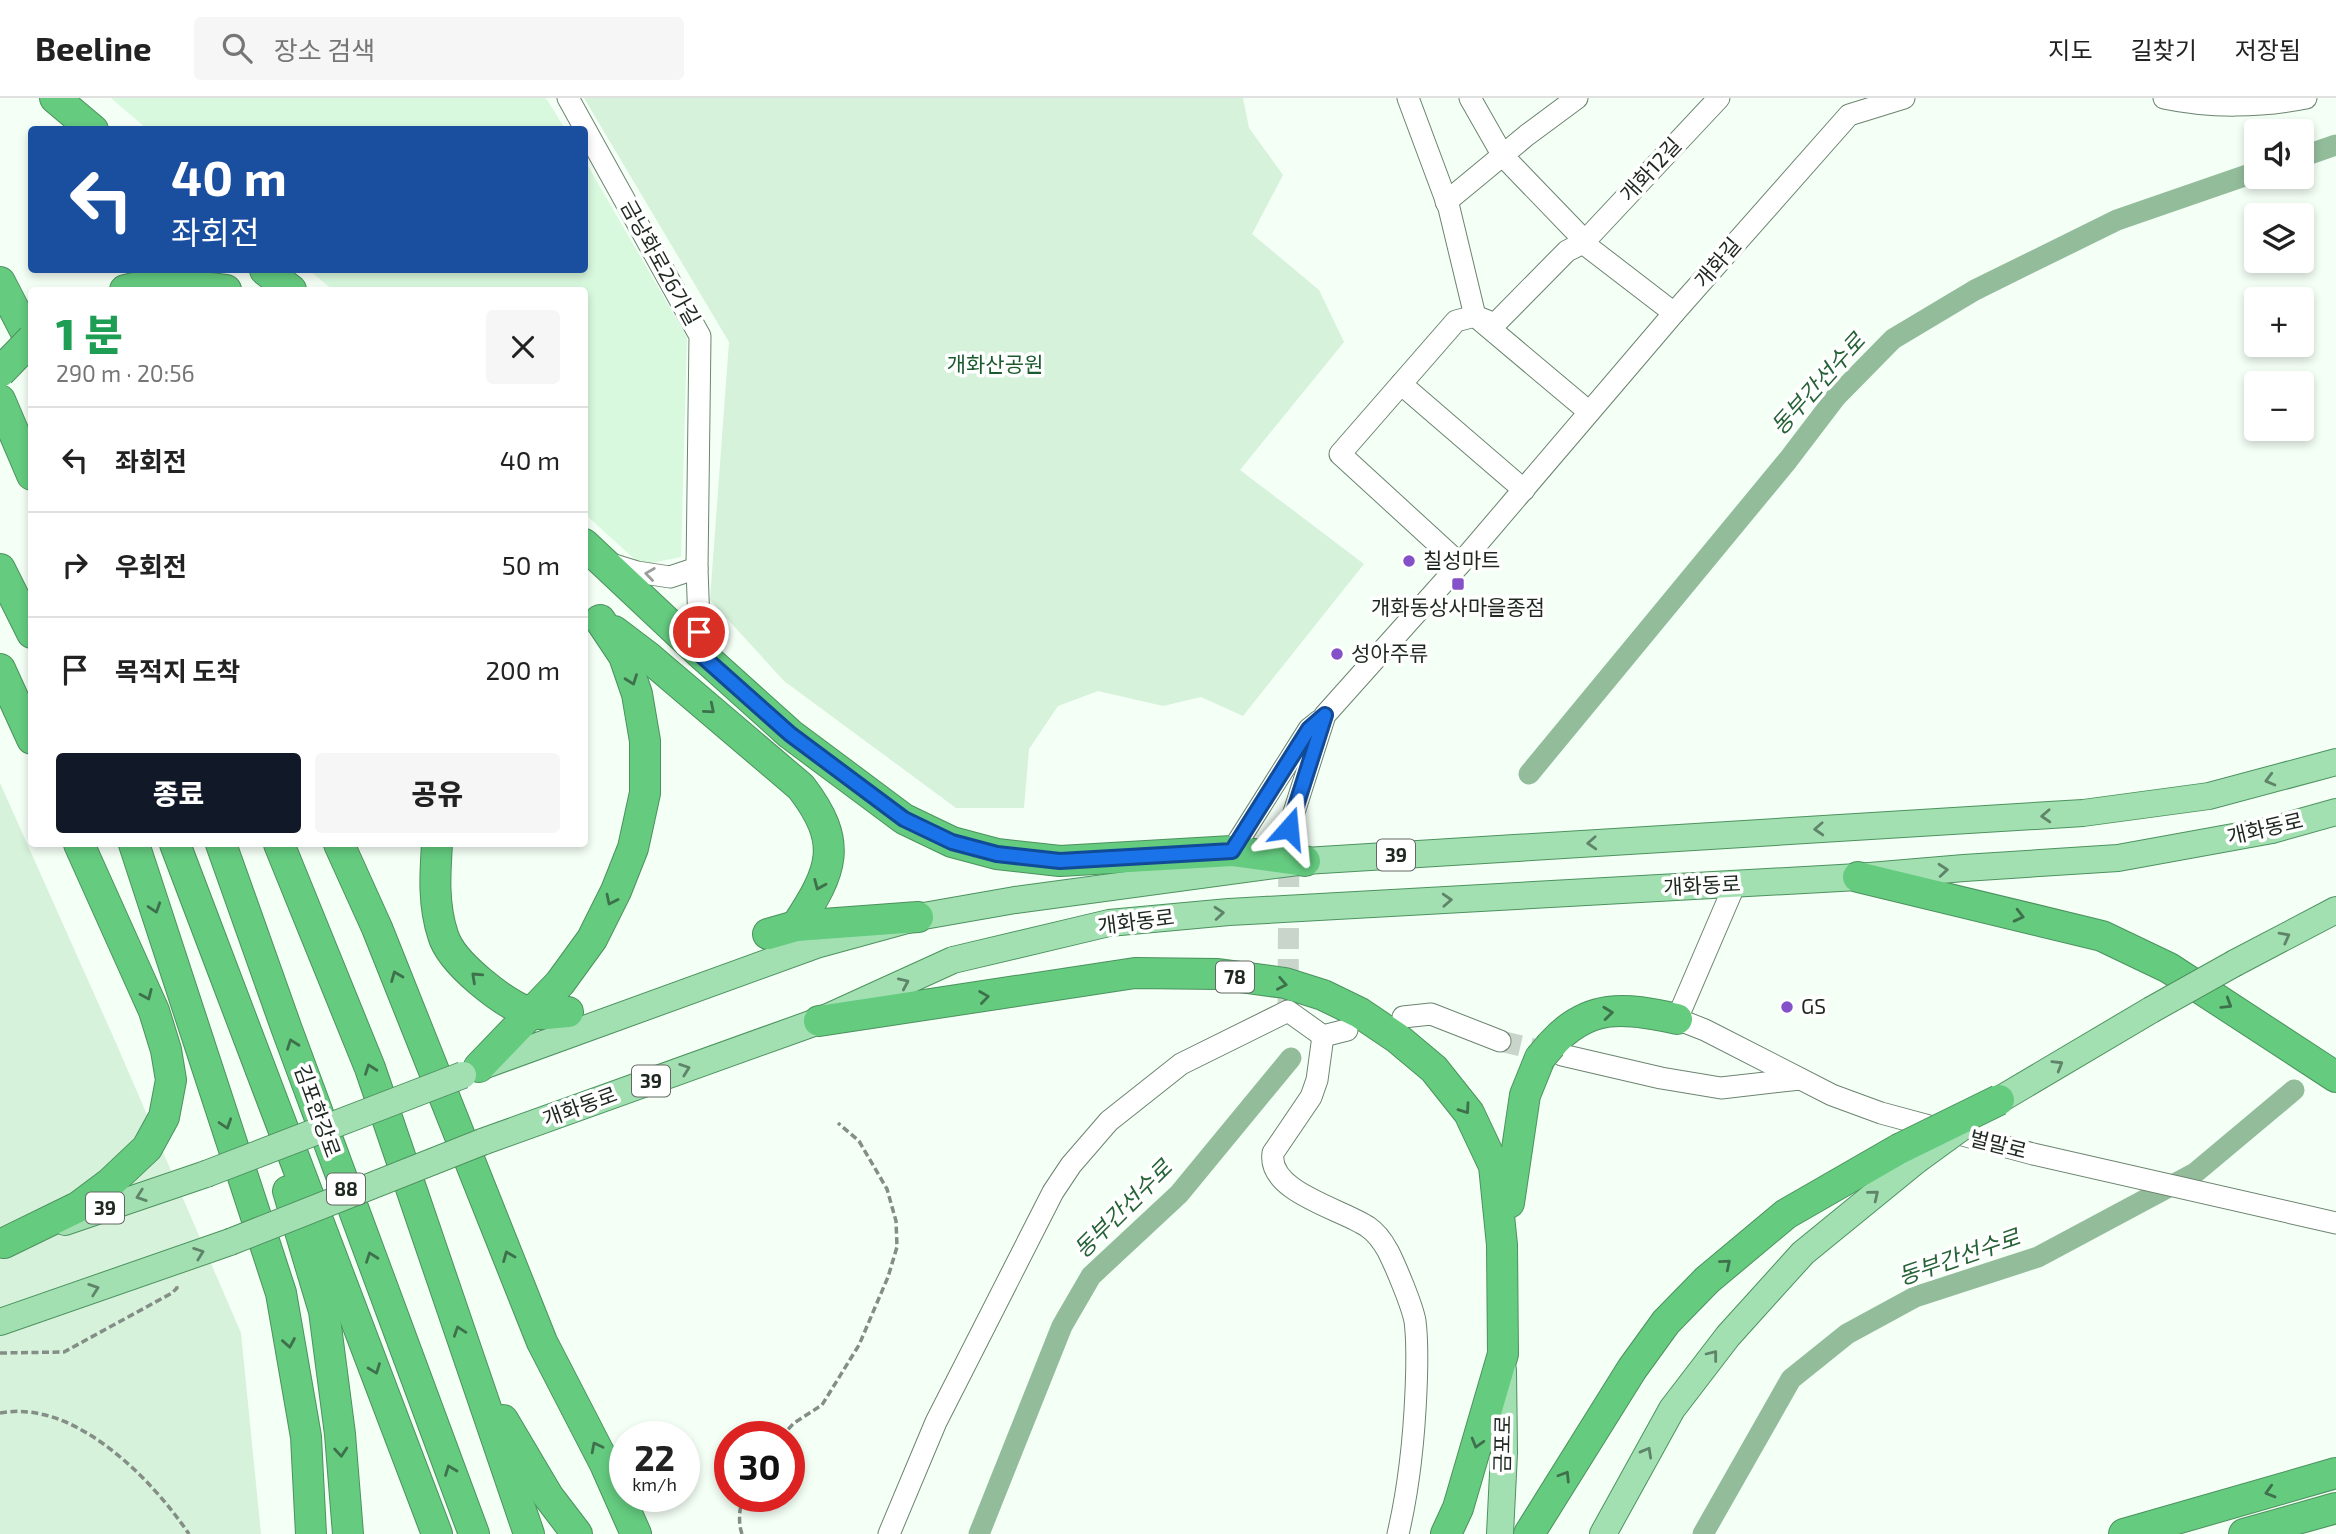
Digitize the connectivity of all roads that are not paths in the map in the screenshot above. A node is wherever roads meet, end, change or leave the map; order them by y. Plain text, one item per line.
1 (55, 98) edge
2 (568, 98) edge
3 (1408, 98) edge
4 (1470, 98) edge
5 (1577, 98) edge
6 (1719, 98) edge
7 (1904, 98) edge
8 (2164, 98) edge
9 (2306, 98) edge
10 (1844, 107) edge
11 (88, 126) edge
12 (584, 126) edge
13 (588, 134) edge
14 (1503, 156) junction
15 (1446, 202) junction
16 (1583, 243) junction
17 (269, 273) edge
18 (1, 284) edge
19 (138, 287) edge
20 (201, 287) edge
21 (287, 287) edge
22 (1674, 313) junction
23 (28, 315) edge
24 (1475, 316) junction
25 (28, 334) edge
26 (28, 345) edge
27 (0, 372) edge
28 (1401, 384) junction
29 (0, 400) edge
30 (1588, 411) junction
31 (28, 466) edge
32 (1524, 490) junction
33 (591, 555) edge
34 (1460, 564) junction
35 (698, 568) junction
36 (0, 569) edge
37 (592, 616) edge
38 (28, 625) edge
39 (699, 653) junction
40 (0, 668) edge
41 (1325, 715) junction
42 (28, 730) edge
43 (2336, 762) edge
44 (2336, 811) edge
45 (1289, 828) tunnel mouth
46 (80, 847) edge
47 (135, 847) edge
48 (176, 847) edge
49 (222, 847) edge
50 (280, 847) edge
51 (340, 847) edge
52 (437, 847) edge
53 (1232, 851) junction
54 (1305, 861) junction
55 (1857, 877) junction
56 (1735, 884) junction
57 (2336, 910) edge
58 (918, 917) junction
59 (220, 962) junction
60 (568, 1012) dead end
61 (533, 1014) junction
62 (1403, 1017) dead end
63 (1677, 1019) junction
64 (819, 1021) junction
65 (1347, 1030) dead end
66 (1323, 1036) junction
67 (1500, 1041) tunnel mouth
68 (1551, 1053) junction
69 (471, 1071) junction
70 (2332, 1074) edge
71 (1800, 1079) junction
72 (1999, 1100) joint
73 (1908, 1155) junction
74 (2336, 1223) edge
75 (2, 1243) edge
76 (1502, 1245) junction
77 (0, 1322) edge
78 (1503, 1354) junction
79 (469, 1362) junction
80 (2336, 1473) edge
81 (2336, 1508) edge
82 (2336, 1514) edge
83 (2288, 1521) junction
84 (635, 1533) edge
85 (312, 1534) edge
86 (348, 1534) edge
87 (437, 1534) edge
88 (474, 1534) edge
89 (529, 1534) edge
90 (577, 1534) edge
91 (889, 1534) edge
92 (1398, 1534) edge
93 (1446, 1534) edge
94 (1500, 1534) edge
95 (1529, 1534) edge
96 (1603, 1534) edge
97 (2124, 1534) edge
98 (2244, 1534) edge

1 - 11 highway
2 - 12 street, 금낭화로26가길
3 - 15 street
4 - 14 street
5 - 14 street
6 - 16 street, 개화12길
7 - 10 street, 개화길
8 - 9 street
10 - 22 street, 개화길
13 - 35 street, 금낭화로26가길
14 - 15 street
14 - 16 street
15 - 24 street
16 - 22 street
16 - 24 street, 개화12길
17 - 21 highway
18 - 23 highway
18 - 25 highway
19 - 20 highway
22 - 30 street, 개화길
24 - 28 street, 개화12길
24 - 30 street
26 - 27 highway, bridge
28 - 32 street
28 - 34 street, 개화12길
29 - 31 highway
30 - 32 street, 개화길
32 - 34 street, 개화길
35 -> 33 street
33 - 39 highway
34 - 41 street, 개화길
35 - 39 street, 금낭화로26가길
36 - 38 highway
37 -> 58 highway
37 -> 61 highway
39 - 53 highway
40 - 42 highway
41 - 45 street, 개화길
41 - 53 street
43 -> 54 main road, 개화동로 / 39
55 -> 44 main road, 개화동로 / 39
46 -> 75 highway
47 -> 85 highway
48 - 59 highway, 88
88 -> 49 highway, 김포한강로 / 88
79 -> 50 highway
84 -> 51 highway
61 -> 52 highway
53 - 54 highway
54 - 58 main road, 개화동로 / 39
55 - 56 main road, 개화동로 / 39
55 -> 70 highway
56 - 63 street
64 -> 56 main road, 개화동로 / 39
72 -> 57 main road, bridge
58 - 69 main road, 개화동로 / 39
59 -> 86 highway, 88
59 -> 87 highway, 김포한강로 / 88
60 - 61 highway
61 - 69 highway
62 - 67 street
68 -> 63 highway
63 - 71 street, 벌말로
64 -> 76 highway, 78
77 -> 64 main road, 개화동로 / 39, bridge
65 - 66 street
66 - 91 street
66 - 92 street
68 - 71 street
68 - 76 highway
69 -> 75 main road, 개화동로 / 39, bridge
71 - 74 street, 벌말로
72 - 73 highway, bridge
95 -> 73 highway
96 -> 73 main road
76 - 78 highway, 78
78 -> 93 highway
78 - 94 main road, 금포로 / 78
79 - 89 highway
79 - 90 highway
80 -> 97 highway
81 - 83 highway
82 - 83 highway
83 - 98 highway

